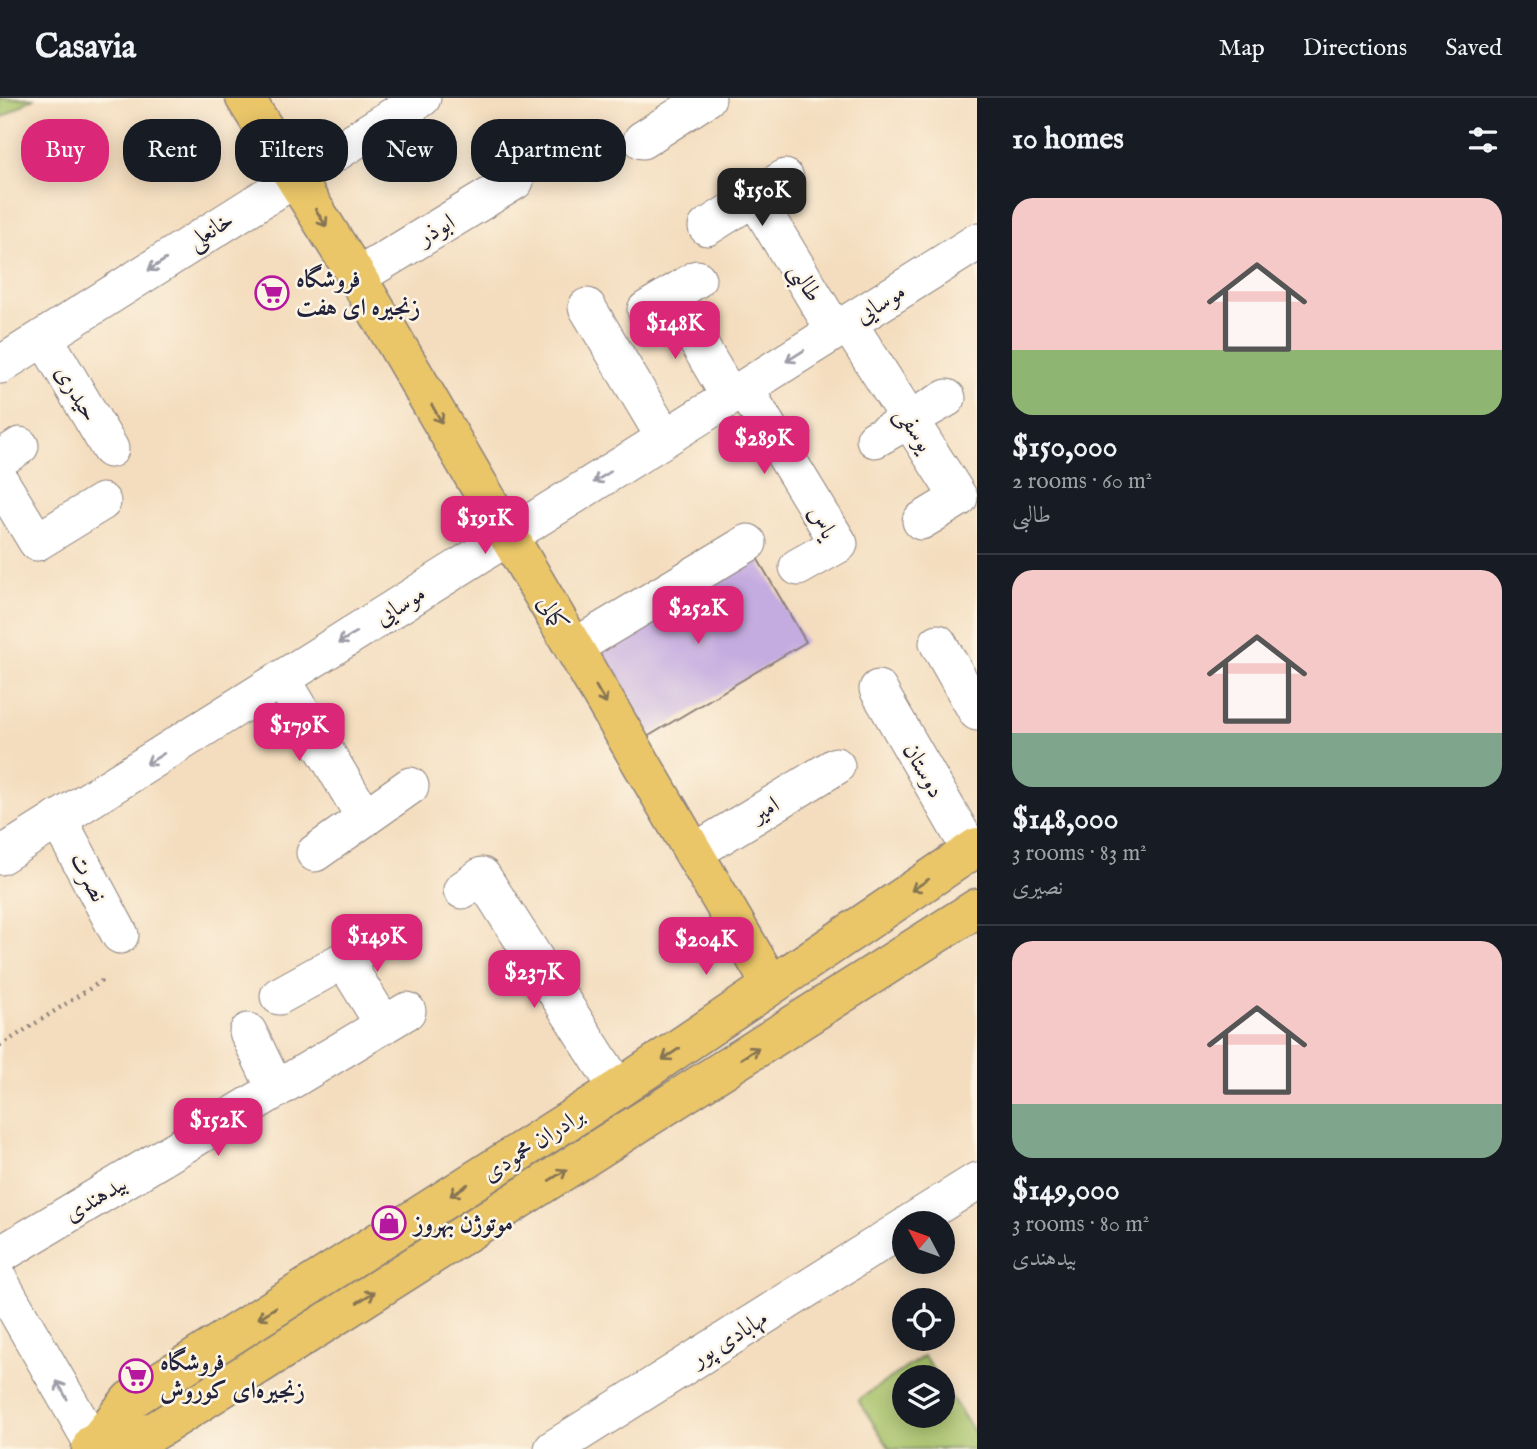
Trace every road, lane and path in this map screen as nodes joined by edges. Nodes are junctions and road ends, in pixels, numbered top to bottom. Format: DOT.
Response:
graph roads {
  1 [pos="245,98"];
  2 [pos="422,98"];
  3 [pos="694,102"];
  4 [pos="259,119"];
  5 [pos="642,140"];
  6 [pos="348,143"];
  7 [pos="785,178"];
  8 [pos="284,182"];
  9 [pos="299,182"];
  10 [pos="513,182"];
  11 [pos="755,198"];
  12 [pos="707,227"];
  13 [pos="977,242"];
  14 [pos="358,277"];
  15 [pos="671,295"];
  16 [pos="587,307"];
  17 [pos="841,327"];
  18 [pos="44,338"];
  19 [pos="0,365"];
  20 [pos="737,393"];
  21 [pos="947,398"];
  22 [pos="909,421"];
  23 [pos="665,438"];
  24 [pos="875,439"];
  25 [pos="110,449"];
  26 [pos="0,481"];
  27 [pos="967,492"];
  28 [pos="102,502"];
  29 [pos="921,521"];
  30 [pos="508,536"];
  31 [pos="748,543"];
  32 [pos="798,568"];
  33 [pos="938,643"];
  34 [pos="573,648"];
  35 [pos="282,679"];
  36 [pos="878,689"];
  37 [pos="977,712"];
  38 [pos="836,766"];
  39 [pos="411,786"];
  40 [pos="365,818"];
  41 [pos="58,819"];
  42 [pos="315,853"];
  43 [pos="694,853"];
  44 [pos="975,853"];
  45 [pos="0,856"];
  46 [pos="462,890"];
  47 [pos="977,908"];
  48 [pos="740,934"];
  49 [pos="120,935"];
  50 [pos="377,939"];
  51 [pos="344,960"];
  52 [pos="103,980"];
  53 [pos="771,985"];
  54 [pos="279,996"];
  55 [pos="248,1032"];
  56 [pos="702,1032"];
  57 [pos="0,1046"];
  58 [pos="618,1089"];
  59 [pos="276,1090"];
  60 [pos="977,1181"];
  61 [pos="929,1211"];
  62 [pos="892,1235"];
  63 [pos="0,1255"];
  64 [pos="0,1282"];
  65 [pos="93,1447"];
  66 [pos="553,1449"];
  1 -- 4 [label="main road, کمالی"];
  2 -- 6 [label="street, خانعلی"];
  3 -- 5 [label="street"];
  7 -- 11 [label="street"];
  8 -- 18 [label="street, خانعلی, one-way"];
  9 -- 14 [label="main road, کمالی, one-way"];
  10 -- 14 [label="street, ابوذر"];
  11 -- 12 [label="street"];
  11 -- 17 [label="street, طالبی"];
  13 -- 17 [label="street, موسایی"];
  14 -- 30 [label="main road, کمالی, one-way"];
  15 -- 20 [label="street"];
  16 -- 23 [label="street"];
  17 -- 20 [label="street, موسایی, one-way"];
  17 -- 22 [label="street, یوسفی"];
  18 -- 19 [label="street, خانعلی"];
  18 -- 25 [label="street, حیدری"];
  20 -- 23 [label="street, موسایی"];
  20 -- 32 [label="street, یاس"];
  21 -- 22 [label="street"];
  22 -- 24 [label="street"];
  22 -- 27 [label="street, یوسفی"];
  23 -- 30 [label="street, موسایی, one-way"];
  26 -- 28 [label="street"];
  27 -- 29 [label="street, یوسفی"];
  30 -- 34 [label="main road, کمالی"];
  30 -- 35 [label="street, موسایی, one-way"];
  31 -- 34 [label="street"];
  33 -- 37 [label="street"];
  34 -- 43 [label="main road, کمالی, one-way"];
  35 -- 40 [label="street"];
  35 -- 41 [label="street, موسایی, one-way"];
  36 -- 44 [label="street, دوستان"];
  38 -- 43 [label="street, امیر"];
  39 -- 40 [label="street"];
  40 -- 42 [label="street"];
  41 -- 45 [label="street, موسایی"];
  41 -- 49 [label="street, نصرت"];
  43 -- 48 [label="main road, کمالی"];
  44 -- 53 [label="main road, برادران محمودی, one-way"];
  46 -- 58 [label="street"];
  65 -- 47 [label="main road, برادران محمودی, one-way"];
  48 -- 53 [label="main road, کمالی"];
  48 -- 56 [label="main road"];
  50 -- 51 [label="street"];
  51 -- 54 [label="street"];
  51 -- 59 [label="street, بیدهندی"];
  52 -- 57 [label="path"];
  53 -- 56 [label="main road, برادران محمودی"];
  55 -- 59 [label="street"];
  56 -- 58 [label="main road, برادران محمودی, one-way"];
  58 -- 65 [label="main road, برادران محمودی, one-way"];
  59 -- 63 [label="street, بیدهندی"];
  60 -- 61 [label="street"];
  62 -- 66 [label="street, مهابادی پور"];
  65 -- 64 [label="street, one-way"];
}
